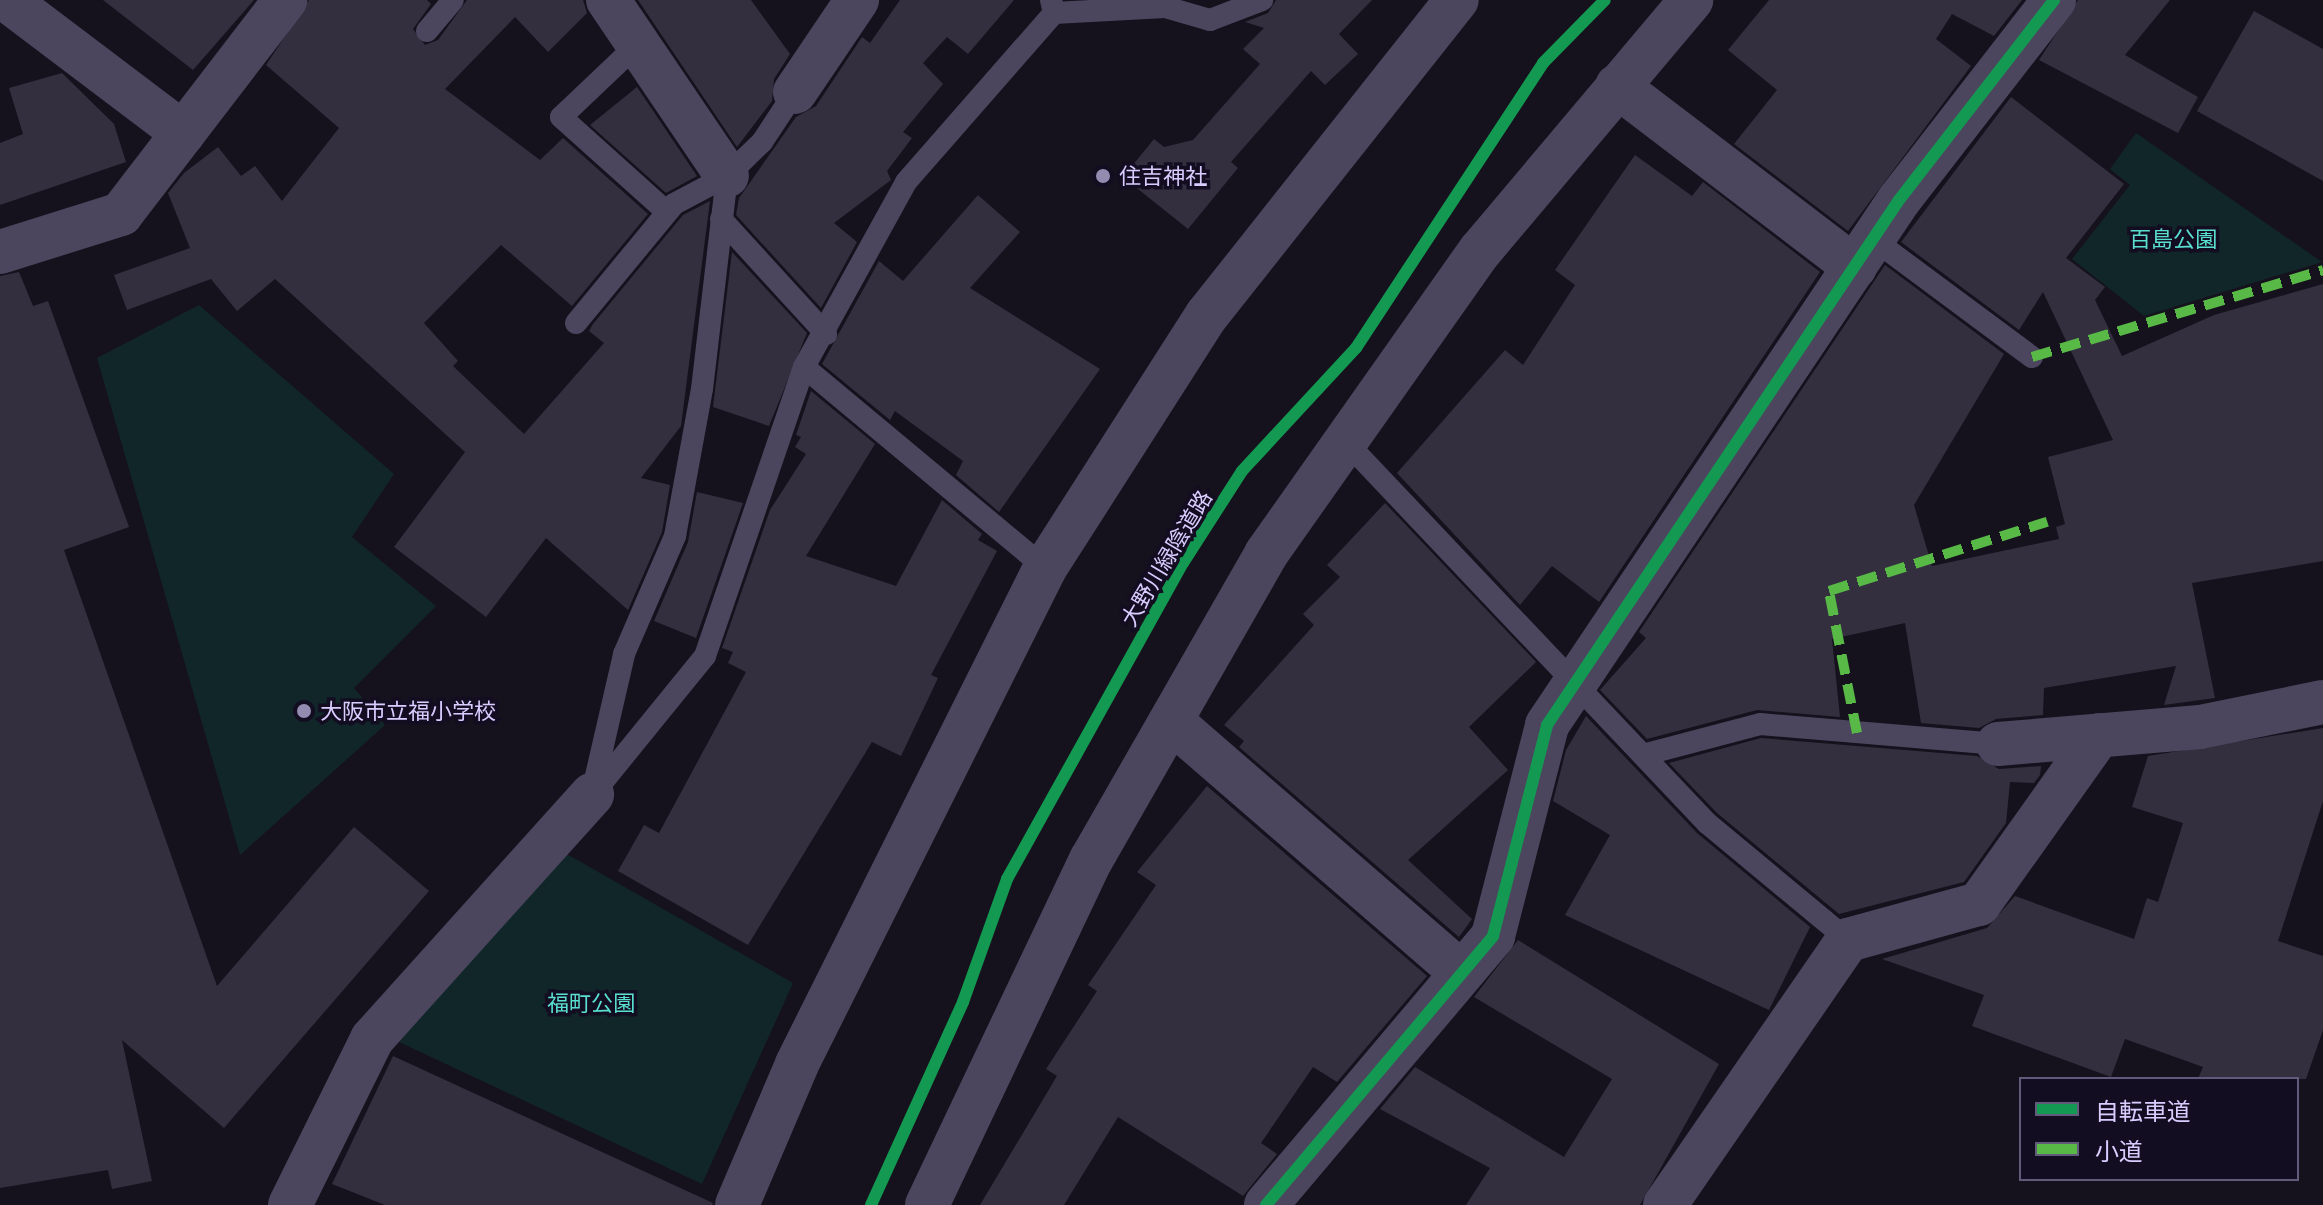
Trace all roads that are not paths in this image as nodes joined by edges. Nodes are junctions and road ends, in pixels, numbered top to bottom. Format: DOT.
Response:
graph roads {
  1 [pos="285,0"];
  2 [pos="453,0"];
  3 [pos="608,0"];
  4 [pos="857,0"];
  5 [pos="1262,0"];
  6 [pos="1457,0"];
  7 [pos="1691,0"];
  8 [pos="2054,0"];
  9 [pos="10,1"];
  10 [pos="1052,6"];
  11 [pos="427,31"];
  12 [pos="638,44"];
  13 [pos="1617,86"];
  14 [pos="795,92"];
  15 [pos="183,133"];
  16 [pos="727,176"];
  17 [pos="667,212"];
  18 [pos="721,219"];
  19 [pos="0,252"];
  20 [pos="1864,253"];
  21 [pos="576,323"];
  22 [pos="826,334"];
  23 [pos="2032,357"];
  24 [pos="804,367"];
  25 [pos="1346,442"];
  26 [pos="1045,568"];
  27 [pos="1574,684"];
  28 [pos="2323,702"];
  29 [pos="1172,722"];
  30 [pos="2099,735"];
  31 [pos="1998,744"];
  32 [pos="1643,755"];
  33 [pos="592,795"];
  34 [pos="1848,940"];
  35 [pos="1461,972"];
  36 [pos="290,1205"];
  37 [pos="737,1205"];
  38 [pos="927,1205"];
  39 [pos="1266,1205"];
  40 [pos="1665,1205"];
  1 -- 15 [label="street"];
  2 -- 11 [label="lane"];
  3 -- 12 [label="street"];
  4 -- 14 [label="street"];
  5 -- 10 [label="lane"];
  6 -- 26 [label="street"];
  7 -- 13 [label="street"];
  8 -- 20 [label="street"];
  9 -- 15 [label="street"];
  10 -- 22 [label="lane"];
  12 -- 16 [label="street"];
  12 -- 17 [label="lane"];
  13 -- 20 [label="street"];
  13 -- 25 [label="street"];
  14 -- 16 [label="lane"];
  15 -- 19 [label="street"];
  16 -- 17 [label="lane"];
  16 -- 18 [label="lane"];
  17 -- 21 [label="lane"];
  18 -- 22 [label="lane"];
  18 -- 33 [label="lane"];
  20 -- 23 [label="lane"];
  20 -- 27 [label="street"];
  22 -- 24 [label="lane"];
  24 -- 26 [label="lane"];
  24 -- 33 [label="lane"];
  25 -- 27 [label="lane"];
  25 -- 29 [label="street"];
  26 -- 37 [label="street"];
  27 -- 32 [label="lane"];
  27 -- 35 [label="street"];
  28 -- 30 [label="street"];
  29 -- 35 [label="street"];
  29 -- 38 [label="street"];
  30 -- 31 [label="street"];
  30 -- 34 [label="street"];
  31 -- 32 [label="lane"];
  32 -- 34 [label="lane"];
  33 -- 36 [label="street"];
  34 -- 40 [label="street"];
  35 -- 39 [label="street"];
}
